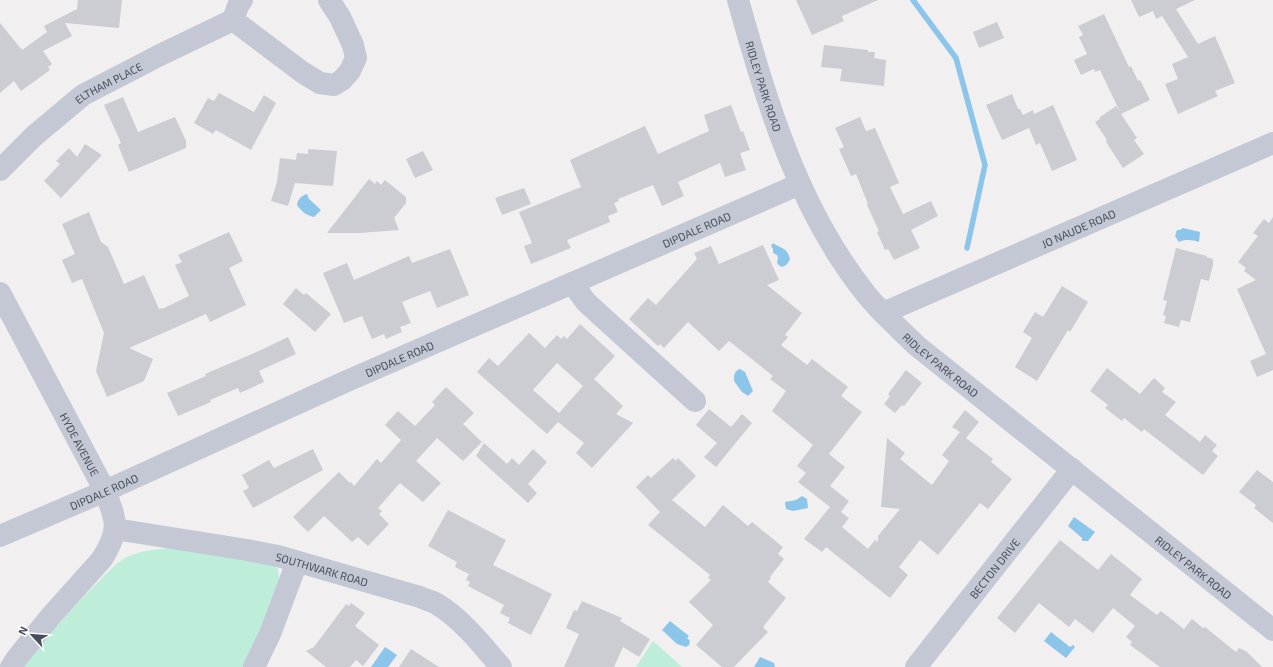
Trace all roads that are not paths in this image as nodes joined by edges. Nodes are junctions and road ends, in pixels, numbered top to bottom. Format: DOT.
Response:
graph roads {
  1 [pos="242,0"];
  2 [pos="329,0"];
  3 [pos="738,0"];
  4 [pos="233,20"];
  5 [pos="1273,143"];
  6 [pos="0,170"];
  7 [pos="800,184"];
  8 [pos="572,283"];
  9 [pos="0,292"];
  10 [pos="883,313"];
  11 [pos="695,401"];
  12 [pos="1072,469"];
  13 [pos="105,491"];
  14 [pos="115,530"];
  15 [pos="0,536"];
  16 [pos="297,562"];
  17 [pos="1273,630"];
  18 [pos="11,667"];
  19 [pos="254,667"];
  20 [pos="501,667"];
  21 [pos="916,667"];
  1 -- 4 [label="street"];
  2 -- 4 [label="street"];
  3 -- 7 [label="street, RIDLEY PARK ROAD"];
  4 -- 6 [label="street, ELTHAM PLACE"];
  5 -- 10 [label="street, JO NAUDE ROAD"];
  7 -- 8 [label="street, DIPDALE ROAD"];
  7 -- 10 [label="street, RIDLEY PARK ROAD"];
  8 -- 11 [label="street"];
  8 -- 13 [label="street, DIPDALE ROAD"];
  9 -- 13 [label="street, HYDE AVENUE"];
  10 -- 12 [label="street, RIDLEY PARK ROAD"];
  12 -- 17 [label="street, RIDLEY PARK ROAD"];
  12 -- 21 [label="street, BECTON DRIVE"];
  13 -- 14 [label="street, HYDE AVENUE"];
  13 -- 15 [label="street, DIPDALE ROAD"];
  14 -- 16 [label="street, SOUTHWARK ROAD"];
  14 -- 18 [label="street, HYDE AVENUE"];
  16 -- 19 [label="street"];
  16 -- 20 [label="street, SOUTHWARK ROAD"];
}
